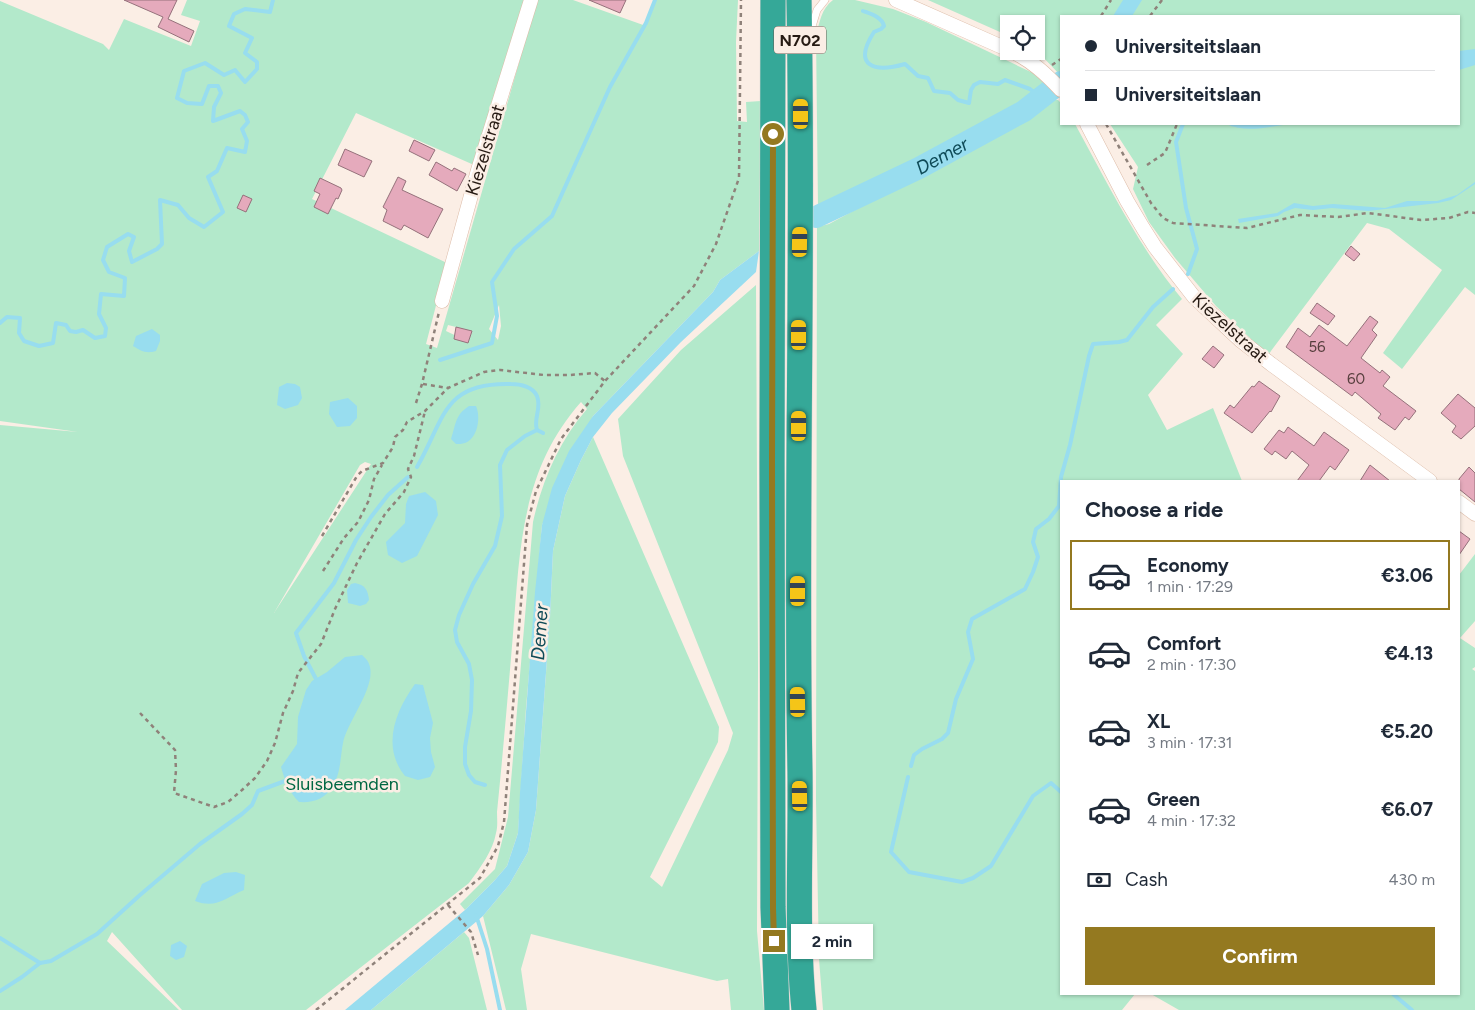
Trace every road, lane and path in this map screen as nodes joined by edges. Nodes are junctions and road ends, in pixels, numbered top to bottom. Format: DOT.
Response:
graph roads {
  1 [pos="532,0"];
  2 [pos="741,0"];
  3 [pos="773,0"];
  4 [pos="799,0"];
  5 [pos="825,0"];
  6 [pos="886,0"];
  7 [pos="1111,0"];
  8 [pos="1162,0"];
  9 [pos="902,3"];
  10 [pos="1102,15"];
  11 [pos="1151,15"];
  12 [pos="809,38"];
  13 [pos="808,46"];
  14 [pos="1000,47"];
  15 [pos="1027,60"];
  16 [pos="801,80"];
  17 [pos="1060,89"];
  18 [pos="1088,125"];
  19 [pos="1107,125"];
  20 [pos="1177,125"];
  21 [pos="1147,165"];
  22 [pos="1475,213"];
  23 [pos="442,301"];
  24 [pos="605,381"];
  25 [pos="422,384"];
  26 [pos="448,388"];
  27 [pos="416,402"];
  28 [pos="425,411"];
  29 [pos="772,462"];
  30 [pos="799,462"];
  31 [pos="382,463"];
  32 [pos="1429,480"];
  33 [pos="1460,503"];
  34 [pos="1475,514"];
  35 [pos="322,536"];
  36 [pos="323,571"];
  37 [pos="140,713"];
  38 [pos="448,905"];
  39 [pos="478,955"];
  40 [pos="316,1010"];
  41 [pos="777,1010"];
  42 [pos="804,1010"];
  1 -- 23 [label="street, Kiezelstraat"];
  2 -- 24 [label="path"];
  3 -- 29 [label="highway, N702"];
  4 -- 16 [label="highway, N702"];
  5 -- 12 [label="lane"];
  6 -- 9 [label="street"];
  7 -- 10 [label="path"];
  8 -- 11 [label="path"];
  9 -- 14 [label="street"];
  13 -- 16 [label="lane"];
  15 -- 17 [label="street"];
  16 -- 30 [label="highway, N702"];
  18 -- 32 [label="street, Kiezelstraat"];
  19 -- 22 [label="path"];
  20 -- 21 [label="path"];
  23 -- 25 [label="path"];
  24 -- 26 [label="path"];
  24 -- 38 [label="path"];
  25 -- 26 [label="path"];
  25 -- 27 [label="path"];
  26 -- 28 [label="path"];
  28 -- 31 [label="path"];
  28 -- 37 [label="path"];
  29 -- 30 [label="street"];
  29 -- 41 [label="highway, N702"];
  30 -- 42 [label="highway, N702"];
  31 -- 35 [label="path"];
  31 -- 36 [label="path"];
  33 -- 34 [label="street"];
  38 -- 39 [label="path"];
  38 -- 40 [label="path"];
}
